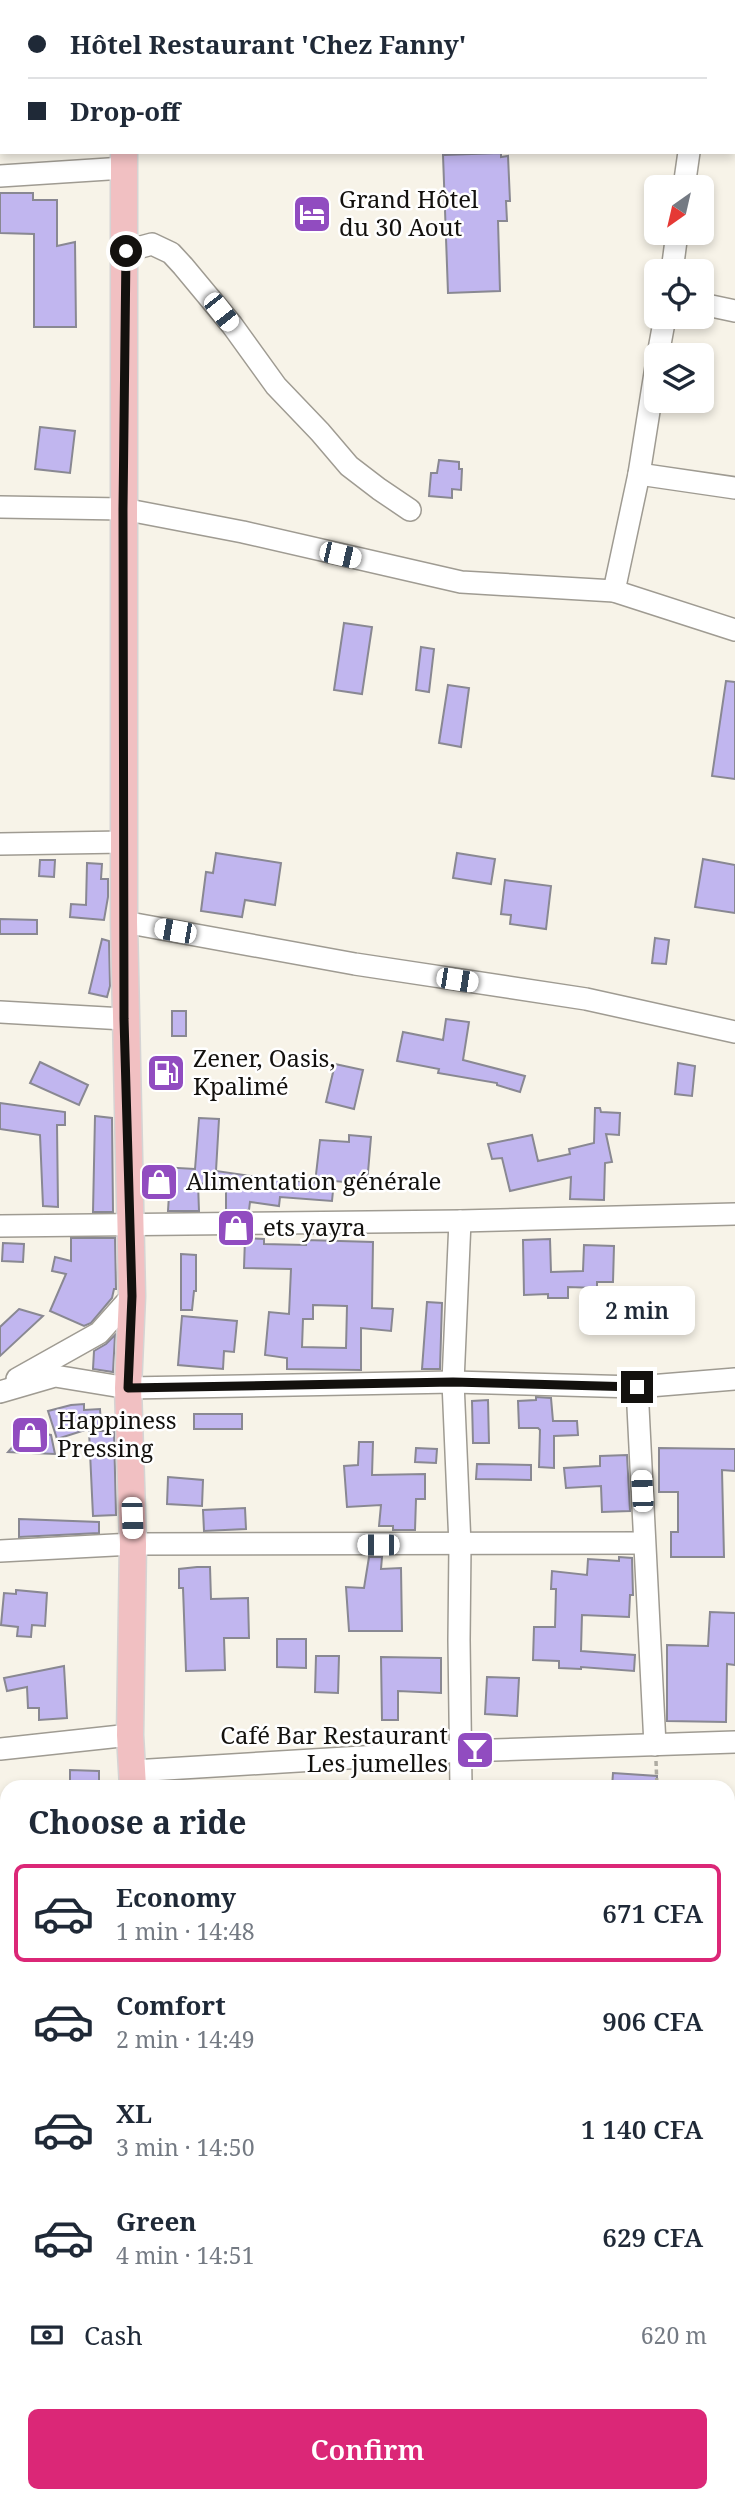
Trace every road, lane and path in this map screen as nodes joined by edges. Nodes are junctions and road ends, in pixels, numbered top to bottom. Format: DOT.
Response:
graph roads {
  1 [pos="689,154"];
  2 [pos="124,160"];
  3 [pos="686,175"];
  4 [pos="0,176"];
  5 [pos="126,251"];
  6 [pos="714,307"];
  7 [pos="735,311"];
  8 [pos="649,413"];
  9 [pos="639,474"];
  10 [pos="735,488"];
  11 [pos="0,507"];
  12 [pos="123,509"];
  13 [pos="410,510"];
  14 [pos="614,591"];
  15 [pos="735,629"];
  16 [pos="124,842"];
  17 [pos="0,844"];
  18 [pos="124,922"];
  19 [pos="0,1012"];
  20 [pos="124,1019"];
  21 [pos="735,1032"];
  22 [pos="735,1214"];
  23 [pos="460,1221"];
  24 [pos="130,1224"];
  25 [pos="0,1226"];
  26 [pos="132,1296"];
  27 [pos="735,1379"];
  28 [pos="453,1382"];
  29 [pos="637,1387"];
  30 [pos="128,1388"];
  31 [pos="0,1390"];
  32 [pos="645,1543"];
  33 [pos="133,1544"];
  34 [pos="460,1545"];
  35 [pos="0,1551"];
  36 [pos="130,1735"];
  37 [pos="735,1742"];
  38 [pos="655,1745"];
  39 [pos="0,1749"];
  40 [pos="461,1751"];
  41 [pos="133,1779"];
  42 [pos="461,1780"];
  43 [pos="657,1780"];
  1 -- 3 [label="street"];
  2 -- 4 [label="street"];
  2 -- 5 [label="main road"];
  5 -- 12 [label="main road"];
  5 -- 13 [label="street"];
  6 -- 7 [label="street"];
  8 -- 9 [label="street"];
  9 -- 10 [label="street"];
  9 -- 14 [label="street"];
  11 -- 12 [label="street"];
  12 -- 14 [label="street"];
  12 -- 16 [label="main road"];
  14 -- 15 [label="street"];
  16 -- 17 [label="street"];
  16 -- 18 [label="main road"];
  18 -- 20 [label="main road"];
  18 -- 21 [label="street"];
  19 -- 20 [label="street"];
  20 -- 24 [label="main road"];
  22 -- 23 [label="street"];
  23 -- 24 [label="street"];
  23 -- 28 [label="street"];
  24 -- 25 [label="street"];
  24 -- 26 [label="main road"];
  26 -- 30 [label="main road"];
  26 -- 31 [label="street"];
  27 -- 29 [label="street"];
  28 -- 29 [label="street"];
  28 -- 30 [label="street"];
  28 -- 34 [label="street"];
  29 -- 32 [label="street"];
  30 -- 31 [label="street"];
  30 -- 33 [label="main road"];
  32 -- 34 [label="street"];
  32 -- 38 [label="street"];
  33 -- 34 [label="street"];
  33 -- 35 [label="street"];
  33 -- 36 [label="main road"];
  34 -- 40 [label="street"];
  36 -- 39 [label="street"];
  36 -- 41 [label="main road"];
  37 -- 38 [label="street"];
  38 -- 40 [label="street"];
  38 -- 43 [label="path"];
  40 -- 41 [label="street"];
  40 -- 42 [label="street"];
}
